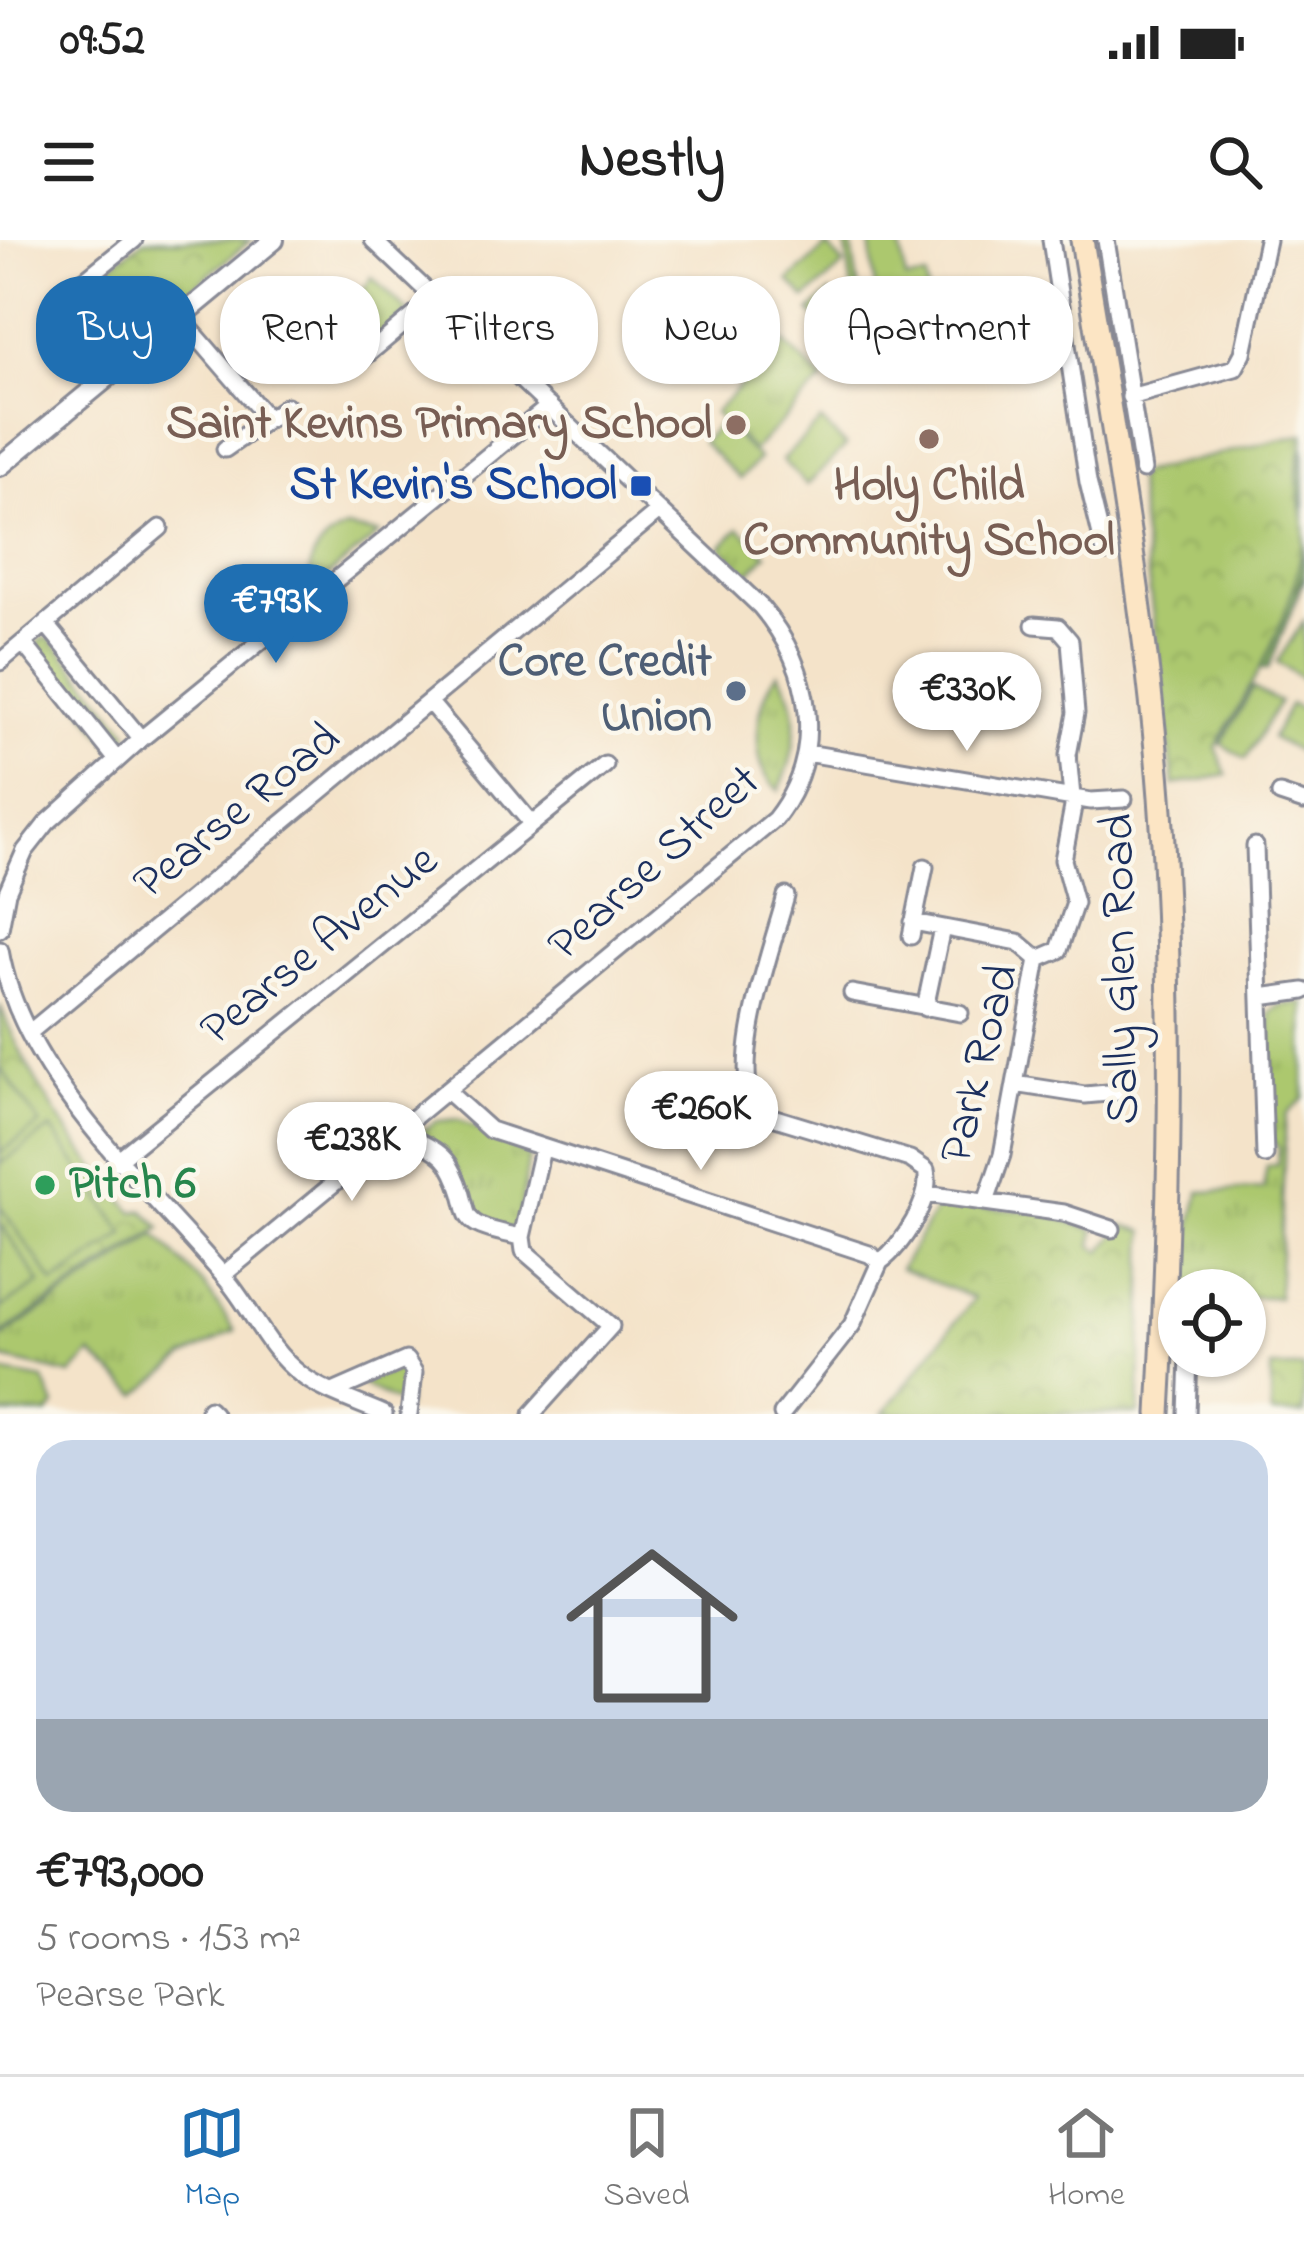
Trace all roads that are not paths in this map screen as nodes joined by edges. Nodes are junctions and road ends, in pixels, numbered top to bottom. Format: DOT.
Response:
graph roads {
  1 [pos="134,240"];
  2 [pos="274,240"];
  3 [pos="373,240"];
  4 [pos="1051,240"];
  5 [pos="1082,240"];
  6 [pos="1106,240"];
  7 [pos="1268,240"];
  8 [pos="89,276"];
  9 [pos="411,276"];
  10 [pos="196,306"];
  11 [pos="404,324"];
  12 [pos="196,334"];
  13 [pos="380,344"];
  14 [pos="101,384"];
  15 [pos="526,384"];
  16 [pos="1130,397"];
  17 [pos="287,406"];
  18 [pos="549,406"];
  19 [pos="268,419"];
  20 [pos="225,449"];
  21 [pos="0,466"];
  22 [pos="1143,470"];
  23 [pos="659,511"];
  24 [pos="160,528"];
  25 [pos="1105,552"];
  26 [pos="46,623"];
  27 [pos="1034,625"];
  28 [pos="23,643"];
  29 [pos="0,662"];
  30 [pos="431,704"];
  31 [pos="141,739"];
  32 [pos="808,753"];
  33 [pos="117,760"];
  34 [pos="605,765"];
  35 [pos="1280,794"];
  36 [pos="1072,796"];
  37 [pos="1124,799"];
  38 [pos="1304,802"];
  39 [pos="531,823"];
  40 [pos="1256,846"];
  41 [pos="925,867"];
  42 [pos="786,896"];
  43 [pos="942,928"];
  44 [pos="0,929"];
  45 [pos="0,950"];
  46 [pos="1038,959"];
  47 [pos="1304,991"];
  48 [pos="852,993"];
  49 [pos="1261,997"];
  50 [pos="925,1008"];
  51 [pos="960,1013"];
  52 [pos="30,1032"];
  53 [pos="1015,1084"];
  54 [pos="1119,1091"];
  55 [pos="449,1093"];
  56 [pos="402,1130"];
  57 [pos="542,1149"];
  58 [pos="1265,1155"];
  59 [pos="116,1162"];
  60 [pos="926,1194"];
  61 [pos="986,1202"];
  62 [pos="1112,1229"];
  63 [pos="522,1237"];
  64 [pos="880,1262"];
  65 [pos="223,1275"];
  66 [pos="1189,1377"];
  67 [pos="335,1391"];
  68 [pos="384,1414"];
  69 [pos="409,1414"];
  70 [pos="532,1414"];
  71 [pos="782,1414"];
  72 [pos="1159,1414"];
  73 [pos="1187,1414"];
  1 -- 8 [label="street"];
  2 -- 10 [label="street"];
  3 -- 9 [label="street, Pearse Street"];
  4 -- 25 [label="street"];
  5 -- 72 [label="main road, Sally Glen Road"];
  6 -- 16 [label="street"];
  7 -- 16 [label="street"];
  11 -- 13 [label="street"];
  12 -- 19 [label="street"];
  14 -- 21 [label="street"];
  15 -- 18 [label="street, Pearse Street"];
  16 -- 22 [label="street"];
  17 -- 19 [label="street"];
  18 -- 23 [label="street, Pearse Street"];
  18 -- 31 [label="street"];
  19 -- 20 [label="street"];
  23 -- 30 [label="street, Pearse Road"];
  23 -- 32 [label="street, Pearse Street"];
  24 -- 26 [label="street"];
  26 -- 28 [label="street"];
  26 -- 31 [label="street"];
  27 -- 36 [label="street, Park Road"];
  28 -- 29 [label="street"];
  28 -- 33 [label="street"];
  30 -- 39 [label="street"];
  30 -- 52 [label="street, Pearse Road"];
  31 -- 33 [label="street"];
  32 -- 36 [label="street"];
  32 -- 55 [label="street, Pearse Street"];
  33 -- 44 [label="street"];
  34 -- 39 [label="street, Pearse Avenue"];
  35 -- 38 [label="street"];
  36 -- 37 [label="street"];
  36 -- 46 [label="street, Park Road"];
  39 -- 59 [label="street, Pearse Avenue"];
  40 -- 49 [label="street"];
  41 -- 43 [label="street"];
  42 -- 60 [label="street"];
  43 -- 46 [label="street"];
  43 -- 50 [label="street"];
  45 -- 52 [label="street"];
  46 -- 53 [label="street, Park Road"];
  47 -- 49 [label="street"];
  48 -- 50 [label="street"];
  49 -- 58 [label="street"];
  50 -- 51 [label="street"];
  52 -- 59 [label="street"];
  53 -- 54 [label="street"];
  53 -- 61 [label="street, Park Road"];
  55 -- 56 [label="street, Pearse Street"];
  55 -- 57 [label="street"];
  56 -- 63 [label="street"];
  56 -- 65 [label="street, Pearse Street"];
  57 -- 63 [label="street"];
  57 -- 64 [label="street"];
  59 -- 65 [label="street"];
  60 -- 61 [label="street"];
  60 -- 64 [label="street"];
  61 -- 62 [label="street"];
  63 -- 70 [label="street"];
  64 -- 71 [label="street"];
  65 -- 67 [label="street"];
  66 -- 73 [label="street"];
  67 -- 68 [label="street"];
  67 -- 69 [label="street"];
}
